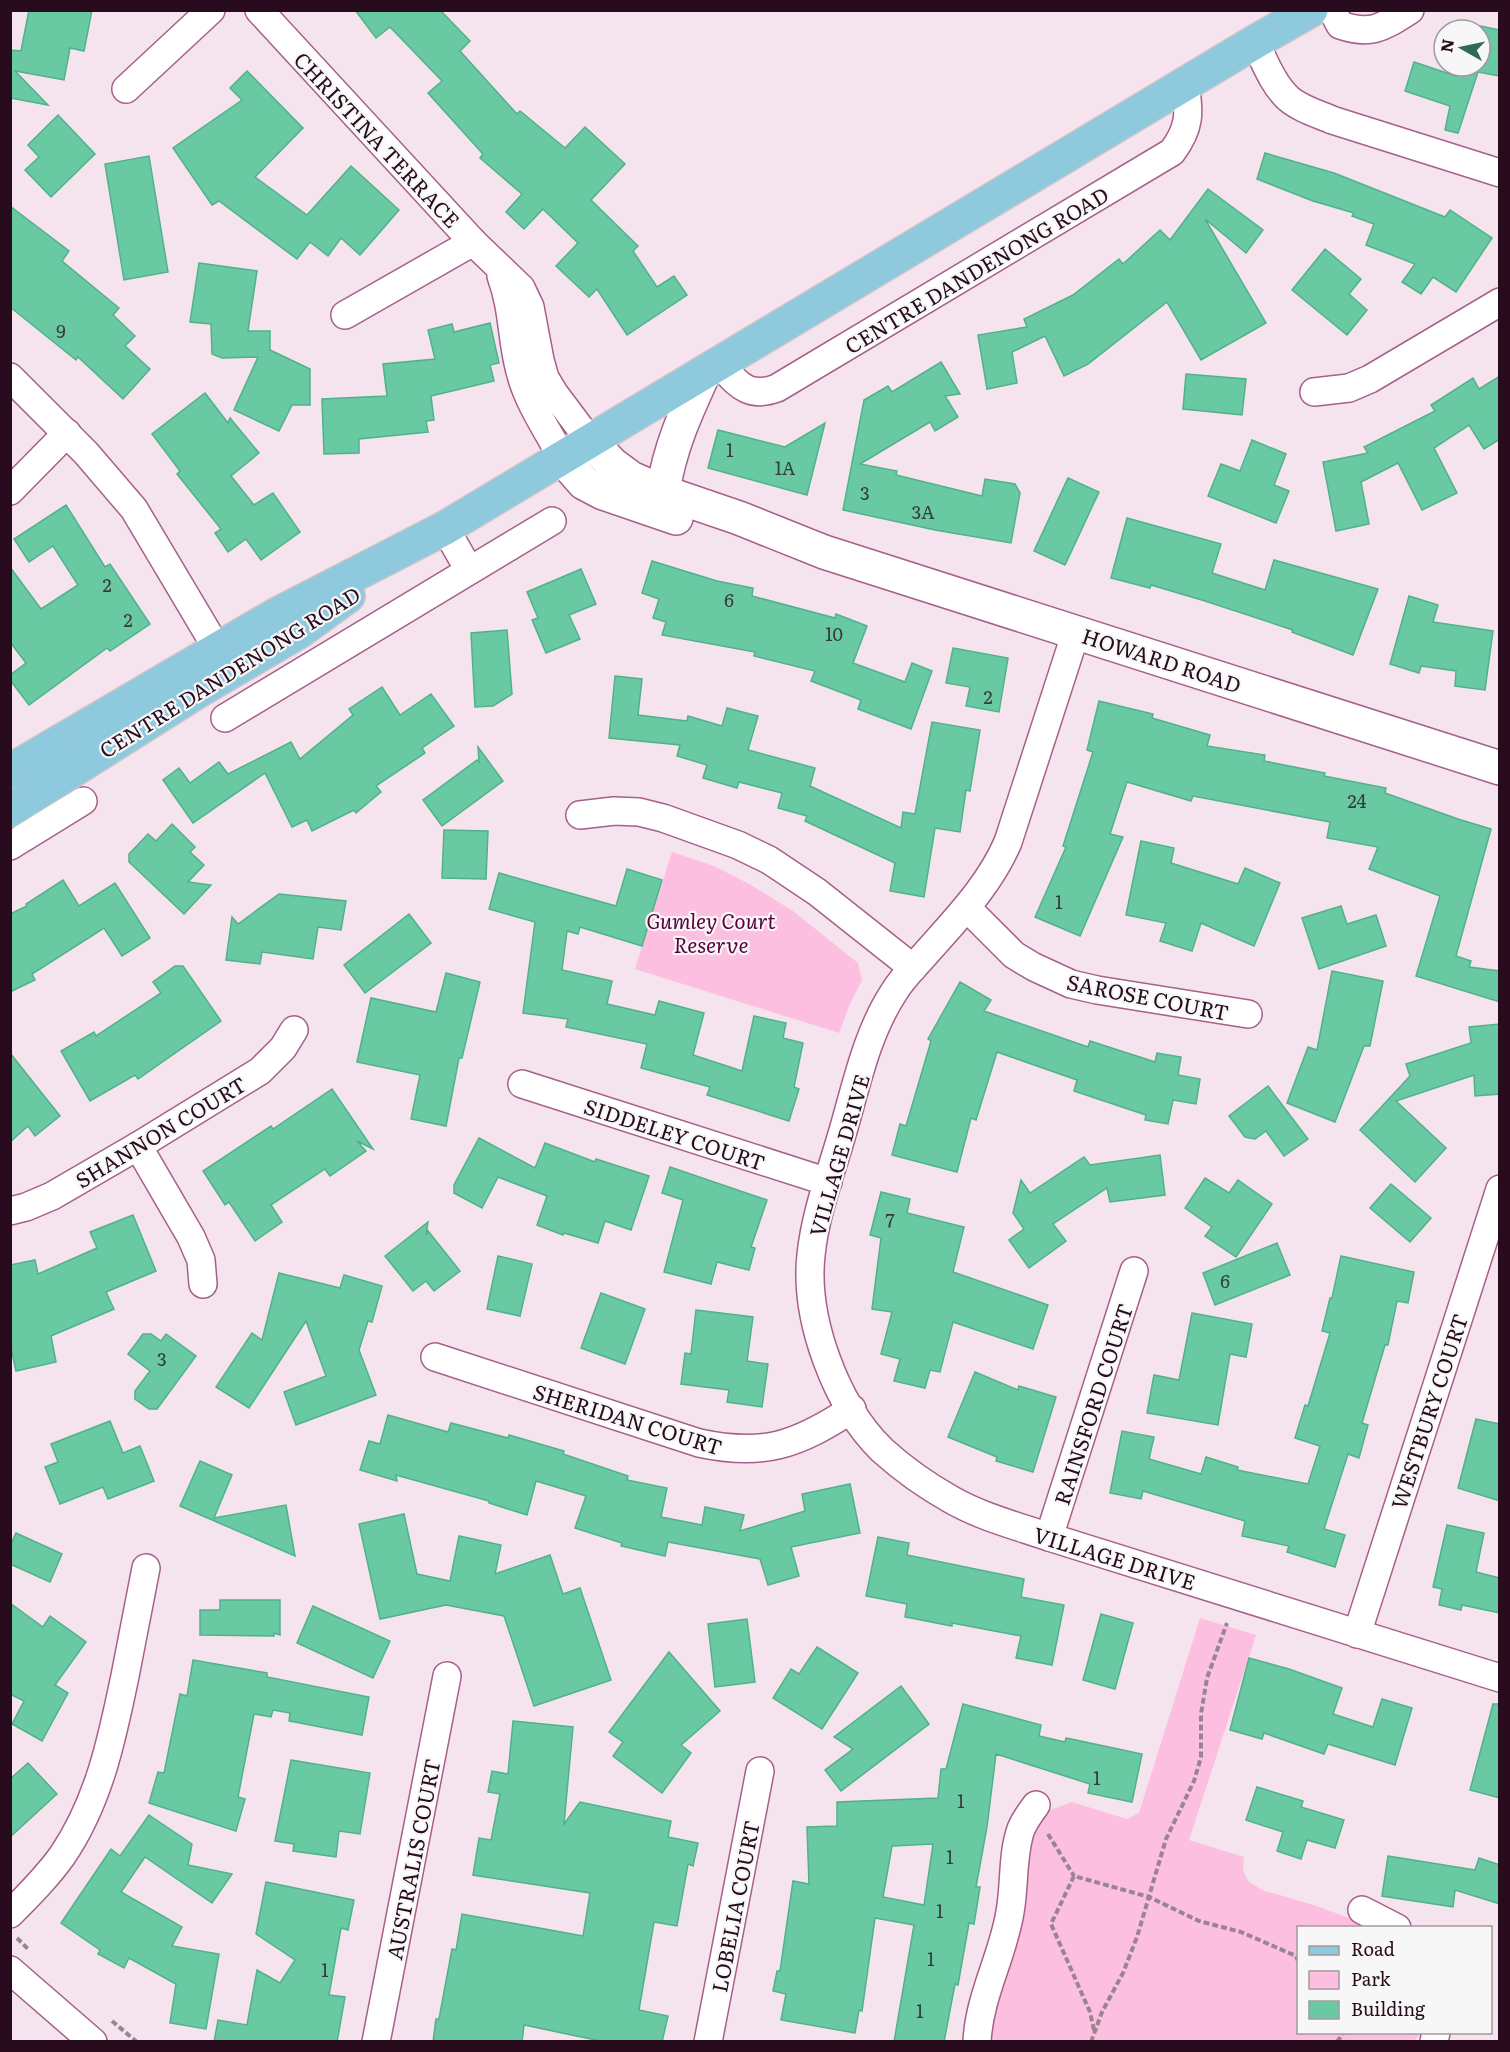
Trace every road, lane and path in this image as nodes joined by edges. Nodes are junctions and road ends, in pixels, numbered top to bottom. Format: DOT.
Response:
graph roads {
  1 [pos="211,10"];
  2 [pos="259,10"];
  3 [pos="1311,10"];
  4 [pos="1332,10"];
  5 [pos="1410,10"];
  6 [pos="1255,42"];
  7 [pos="1185,85"];
  8 [pos="126,89"];
  9 [pos="1500,173"];
  10 [pos="473,242"];
  11 [pos="497,267"];
  12 [pos="1500,302"];
  13 [pos="345,315"];
  14 [pos="712,368"];
  15 [pos="10,377"];
  16 [pos="1314,392"];
  17 [pos="68,433"];
  18 [pos="590,441"];
  19 [pos="562,458"];
  20 [pos="10,491"];
  21 [pos="663,492"];
  22 [pos="552,521"];
  23 [pos="445,528"];
  24 [pos="824,552"];
  25 [pos="469,570"];
  26 [pos="1076,632"];
  27 [pos="225,660"];
  28 [pos="225,718"];
  29 [pos="1500,768"];
  30 [pos="10,771"];
  31 [pos="84,801"];
  32 [pos="10,810"];
  33 [pos="580,815"];
  34 [pos="10,846"];
  35 [pos="967,908"];
  36 [pos="913,968"];
  37 [pos="1248,1014"];
  38 [pos="294,1030"];
  39 [pos="522,1084"];
  40 [pos="138,1146"];
  41 [pos="828,1182"];
  42 [pos="1500,1189"];
  43 [pos="10,1211"];
  44 [pos="1134,1271"];
  45 [pos="203,1284"];
  46 [pos="435,1357"];
  47 [pos="852,1409"];
  48 [pos="1049,1537"];
  49 [pos="146,1568"];
  50 [pos="1227,1623"];
  51 [pos="1357,1634"];
  52 [pos="447,1676"];
  53 [pos="1500,1678"];
  54 [pos="760,1771"];
  55 [pos="1036,1805"];
  56 [pos="1074,1876"];
  57 [pos="1149,1897"];
  58 [pos="1362,1910"];
  59 [pos="10,1914"];
  60 [pos="1393,1926"];
  61 [pos="1297,1958"];
  62 [pos="10,1970"];
  63 [pos="1095,2030"];
  64 [pos="93,2042"];
  65 [pos="376,2042"];
  66 [pos="708,2042"];
  67 [pos="976,2042"];
  68 [pos="1091,2042"];
  1 -- 8 [label="street"];
  2 -- 10 [label="street, CHRISTINA TERRACE"];
  3 -- 6 [label="main road, CENTRE DANDENONG ROAD"];
  4 -- 5 [label="street"];
  6 -- 7 [label="main road, CENTRE DANDENONG ROAD"];
  6 -- 9 [label="street"];
  7 -- 14 [label="main road, CENTRE DANDENONG ROAD"];
  7 -- 14 [label="street, CENTRE DANDENONG ROAD"];
  10 -- 11 [label="street, CHRISTINA TERRACE"];
  10 -- 13 [label="street"];
  11 -- 18 [label="street, CHRISTINA TERRACE"];
  11 -- 19 [label="street, CHRISTINA TERRACE"];
  12 -- 16 [label="street"];
  14 -- 18 [label="main road, CENTRE DANDENONG ROAD"];
  14 -- 21 [label="main road"];
  15 -- 17 [label="street"];
  17 -- 20 [label="street"];
  17 -- 27 [label="street"];
  18 -- 19 [label="main road, CENTRE DANDENONG ROAD"];
  18 -- 21 [label="main road, HOWARD ROAD"];
  19 -- 23 [label="main road, CENTRE DANDENONG ROAD"];
  19 -- 24 [label="main road, HOWARD ROAD"];
  21 -- 24 [label="main road, HOWARD ROAD"];
  22 -- 25 [label="street, CENTRE DANDENONG ROAD"];
  23 -- 25 [label="street"];
  23 -- 27 [label="main road, CENTRE DANDENONG ROAD"];
  24 -- 26 [label="main road, HOWARD ROAD"];
  25 -- 28 [label="street, CENTRE DANDENONG ROAD"];
  26 -- 29 [label="main road, HOWARD ROAD"];
  26 -- 35 [label="street, VILLAGE DRIVE"];
  27 -- 30 [label="main road, CENTRE DANDENONG ROAD"];
  27 -- 32 [label="main road, CENTRE DANDENONG ROAD"];
  31 -- 34 [label="street"];
  33 -- 36 [label="street"];
  35 -- 36 [label="street, VILLAGE DRIVE"];
  35 -- 37 [label="street, SAROSE COURT"];
  36 -- 41 [label="street, VILLAGE DRIVE"];
  38 -- 40 [label="street, SHANNON COURT"];
  39 -- 41 [label="street, SIDDELEY COURT"];
  40 -- 43 [label="street, SHANNON COURT"];
  40 -- 45 [label="street"];
  41 -- 47 [label="street, VILLAGE DRIVE"];
  42 -- 51 [label="street, WESTBURY COURT"];
  44 -- 48 [label="street, RAINSFORD COURT"];
  46 -- 47 [label="street, SHERIDAN COURT"];
  47 -- 48 [label="street, VILLAGE DRIVE"];
  48 -- 51 [label="street, VILLAGE DRIVE"];
  49 -- 59 [label="street"];
  50 -- 57 [label="path"];
  51 -- 53 [label="street, VILLAGE DRIVE"];
  52 -- 65 [label="street, AUSTRALIS COURT"];
  54 -- 66 [label="street, LOBELIA COURT"];
  55 -- 56 [label="path"];
  55 -- 67 [label="street"];
  56 -- 57 [label="path"];
  56 -- 63 [label="path"];
  57 -- 61 [label="path"];
  57 -- 63 [label="path"];
  58 -- 60 [label="street"];
  62 -- 64 [label="street"];
  63 -- 68 [label="path"];
}
